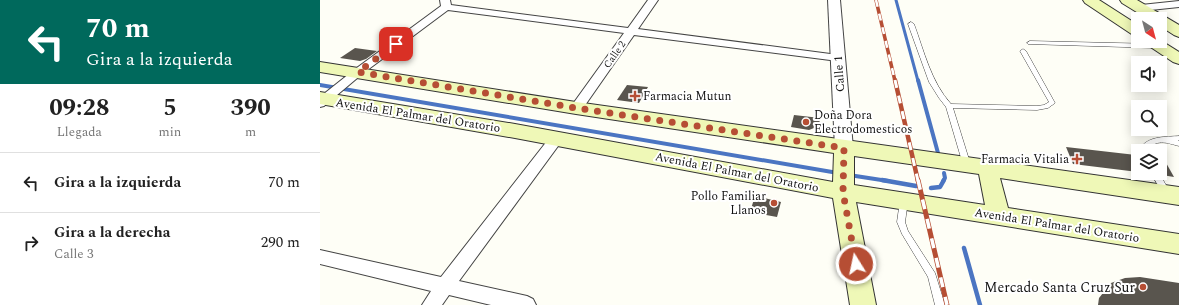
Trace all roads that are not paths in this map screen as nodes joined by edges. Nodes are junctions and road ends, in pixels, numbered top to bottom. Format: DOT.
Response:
graph roads {
  1 [pos="653,0"];
  2 [pos="834,0"];
  3 [pos="1090,0"];
  4 [pos="1127,0"];
  5 [pos="445,4"];
  6 [pos="1179,4"];
  7 [pos="1141,8"];
  8 [pos="1147,12"];
  9 [pos="911,24"];
  10 [pos="1167,25"];
  11 [pos="1131,27"];
  12 [pos="629,31"];
  13 [pos="1179,32"];
  14 [pos="1030,43"];
  15 [pos="1131,44"];
  16 [pos="1161,48"];
  17 [pos="1023,51"];
  18 [pos="838,58"];
  19 [pos="1179,59"];
  20 [pos="320,66"];
  21 [pos="353,76"];
  22 [pos="324,98"];
  23 [pos="949,106"];
  24 [pos="576,108"];
  25 [pos="1179,138"];
  26 [pos="556,139"];
  27 [pos="1168,139"];
  28 [pos="1147,144"];
  29 [pos="1179,144"];
  30 [pos="967,166"];
  31 [pos="843,172"];
  32 [pos="989,175"];
  33 [pos="1161,180"];
  34 [pos="1173,195"];
  35 [pos="904,201"];
  36 [pos="997,210"];
  37 [pos="1179,244"];
  38 [pos="320,257"];
  39 [pos="445,286"];
  40 [pos="431,305"];
  41 [pos="527,305"];
  42 [pos="863,305"];
  43 [pos="940,305"];
  1 -- 12 [label="street, Calle 2"];
  2 -- 18 [label="street, Calle 1"];
  3 -- 11 [label="main road"];
  4 -- 7 [label="main road"];
  5 -- 12 [label="street"];
  5 -- 21 [label="street"];
  6 -- 7 [label="street"];
  7 -- 8 [label="main road"];
  9 -- 23 [label="lane"];
  10 -- 13 [label="main road"];
  12 -- 18 [label="street"];
  12 -- 24 [label="street, Calle 2"];
  14 -- 15 [label="lane"];
  16 -- 19 [label="main road"];
  17 -- 23 [label="lane"];
  18 -- 31 [label="street, Calle 1"];
  20 -- 21 [label="main road, Avenida El Palmar del Oratorio"];
  21 -- 22 [label="street"];
  21 -- 24 [label="main road, Avenida El Palmar del Oratorio"];
  22 -- 26 [label="main road, Avenida El Palmar del Oratorio"];
  23 -- 30 [label="lane"];
  24 -- 31 [label="main road, Avenida El Palmar del Oratorio"];
  25 -- 27 [label="lane"];
  26 -- 31 [label="main road, Avenida El Palmar del Oratorio"];
  26 -- 39 [label="street"];
  27 -- 28 [label="lane"];
  27 -- 29 [label="lane"];
  30 -- 31 [label="main road, Avenida El Palmar del Oratorio"];
  30 -- 32 [label="main road, Avenida El Palmar del Oratorio"];
  31 -- 35 [label="main road, Avenida El Palmar del Oratorio"];
  31 -- 42 [label="main road"];
  32 -- 34 [label="main road, Avenida El Palmar del Oratorio"];
  32 -- 36 [label="main road"];
  33 -- 34 [label="lane"];
  35 -- 36 [label="main road, Avenida El Palmar del Oratorio"];
  35 -- 43 [label="lane"];
  36 -- 37 [label="main road, Avenida El Palmar del Oratorio"];
  38 -- 39 [label="street"];
  39 -- 40 [label="street"];
  39 -- 41 [label="street"];
}
